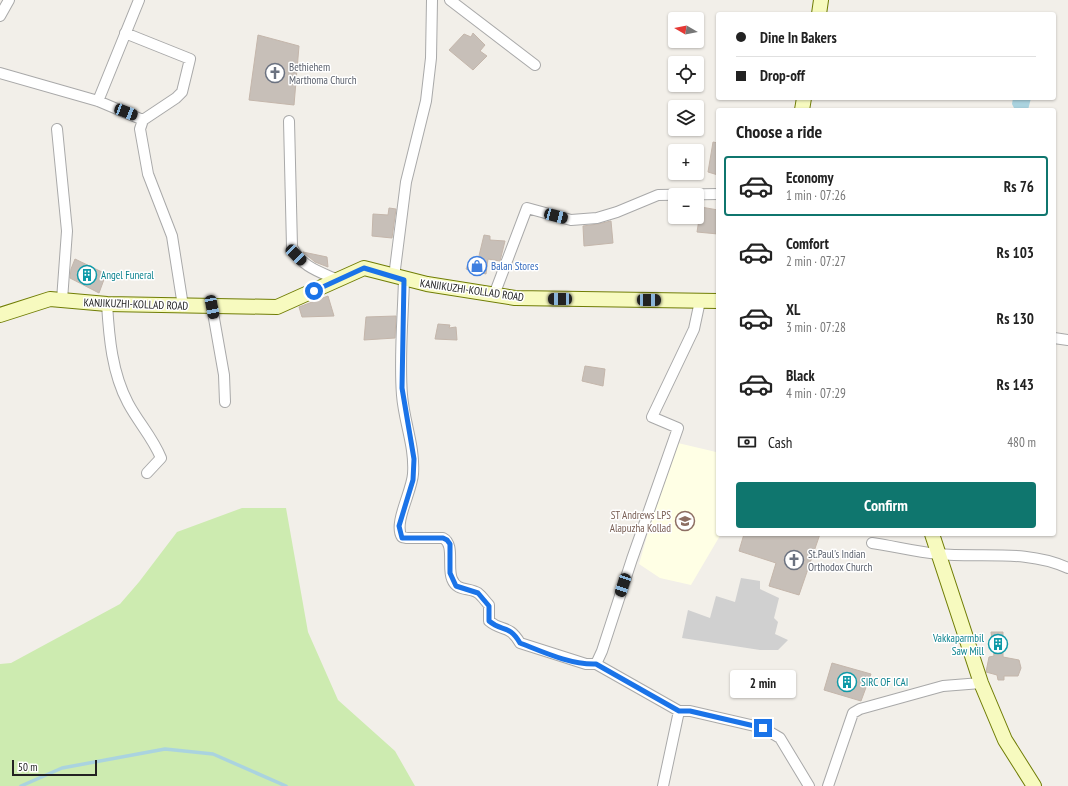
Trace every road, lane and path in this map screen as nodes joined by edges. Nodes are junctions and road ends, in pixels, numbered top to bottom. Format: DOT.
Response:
graph roads {
  1 [pos="9,0"];
  2 [pos="139,0"];
  3 [pos="432,0"];
  4 [pos="450,0"];
  5 [pos="821,0"];
  6 [pos="819,12"];
  7 [pos="0,16"];
  8 [pos="125,33"];
  9 [pos="534,65"];
  10 [pos="0,73"];
  11 [pos="98,101"];
  12 [pos="143,120"];
  13 [pos="289,121"];
  14 [pos="57,129"];
  15 [pos="716,194"];
  16 [pos="399,278"];
  17 [pos="338,280"];
  18 [pos="494,295"];
  19 [pos="62,300"];
  20 [pos="700,301"];
  21 [pos="716,301"];
  22 [pos="106,304"];
  23 [pos="183,306"];
  24 [pos="212,307"];
  25 [pos="0,315"];
  26 [pos="1056,338"];
  27 [pos="1068,340"];
  28 [pos="225,402"];
  29 [pos="147,473"];
  30 [pos="933,536"];
  31 [pos="872,543"];
  32 [pos="938,554"];
  33 [pos="1068,568"];
  34 [pos="596,664"];
  35 [pos="981,683"];
  36 [pos="679,711"];
  37 [pos="663,786"];
  38 [pos="809,786"];
  39 [pos="828,786"];
  40 [pos="1034,786"];
  1 -- 7 [label="street"];
  2 -- 8 [label="street"];
  3 -- 16 [label="street"];
  4 -- 9 [label="street"];
  5 -- 6 [label="main road"];
  8 -- 11 [label="street"];
  8 -- 12 [label="street"];
  10 -- 11 [label="street"];
  11 -- 12 [label="street"];
  12 -- 23 [label="street"];
  13 -- 17 [label="street"];
  14 -- 19 [label="street"];
  15 -- 18 [label="street"];
  16 -- 17 [label="main road, KANJIKUZHI-KOLLAD ROAD"];
  16 -- 18 [label="main road, KANJIKUZHI-KOLLAD ROAD"];
  16 -- 34 [label="street"];
  17 -- 24 [label="main road, KANJIKUZHI-KOLLAD ROAD"];
  18 -- 20 [label="main road, KANJIKUZHI-KOLLAD ROAD"];
  19 -- 22 [label="main road, KANJIKUZHI-KOLLAD ROAD"];
  19 -- 25 [label="main road, KANJIKUZHI-KOLLAD ROAD"];
  20 -- 21 [label="main road, KANJIKUZHI-KOLLAD ROAD"];
  20 -- 34 [label="street"];
  22 -- 23 [label="main road, KANJIKUZHI-KOLLAD ROAD"];
  22 -- 29 [label="street"];
  23 -- 24 [label="main road, KANJIKUZHI-KOLLAD ROAD"];
  24 -- 28 [label="street"];
  26 -- 27 [label="street"];
  30 -- 32 [label="main road"];
  31 -- 32 [label="street"];
  32 -- 33 [label="street"];
  32 -- 35 [label="main road"];
  34 -- 36 [label="street"];
  35 -- 39 [label="street"];
  35 -- 40 [label="main road"];
  36 -- 37 [label="street"];
  36 -- 38 [label="street"];
}
